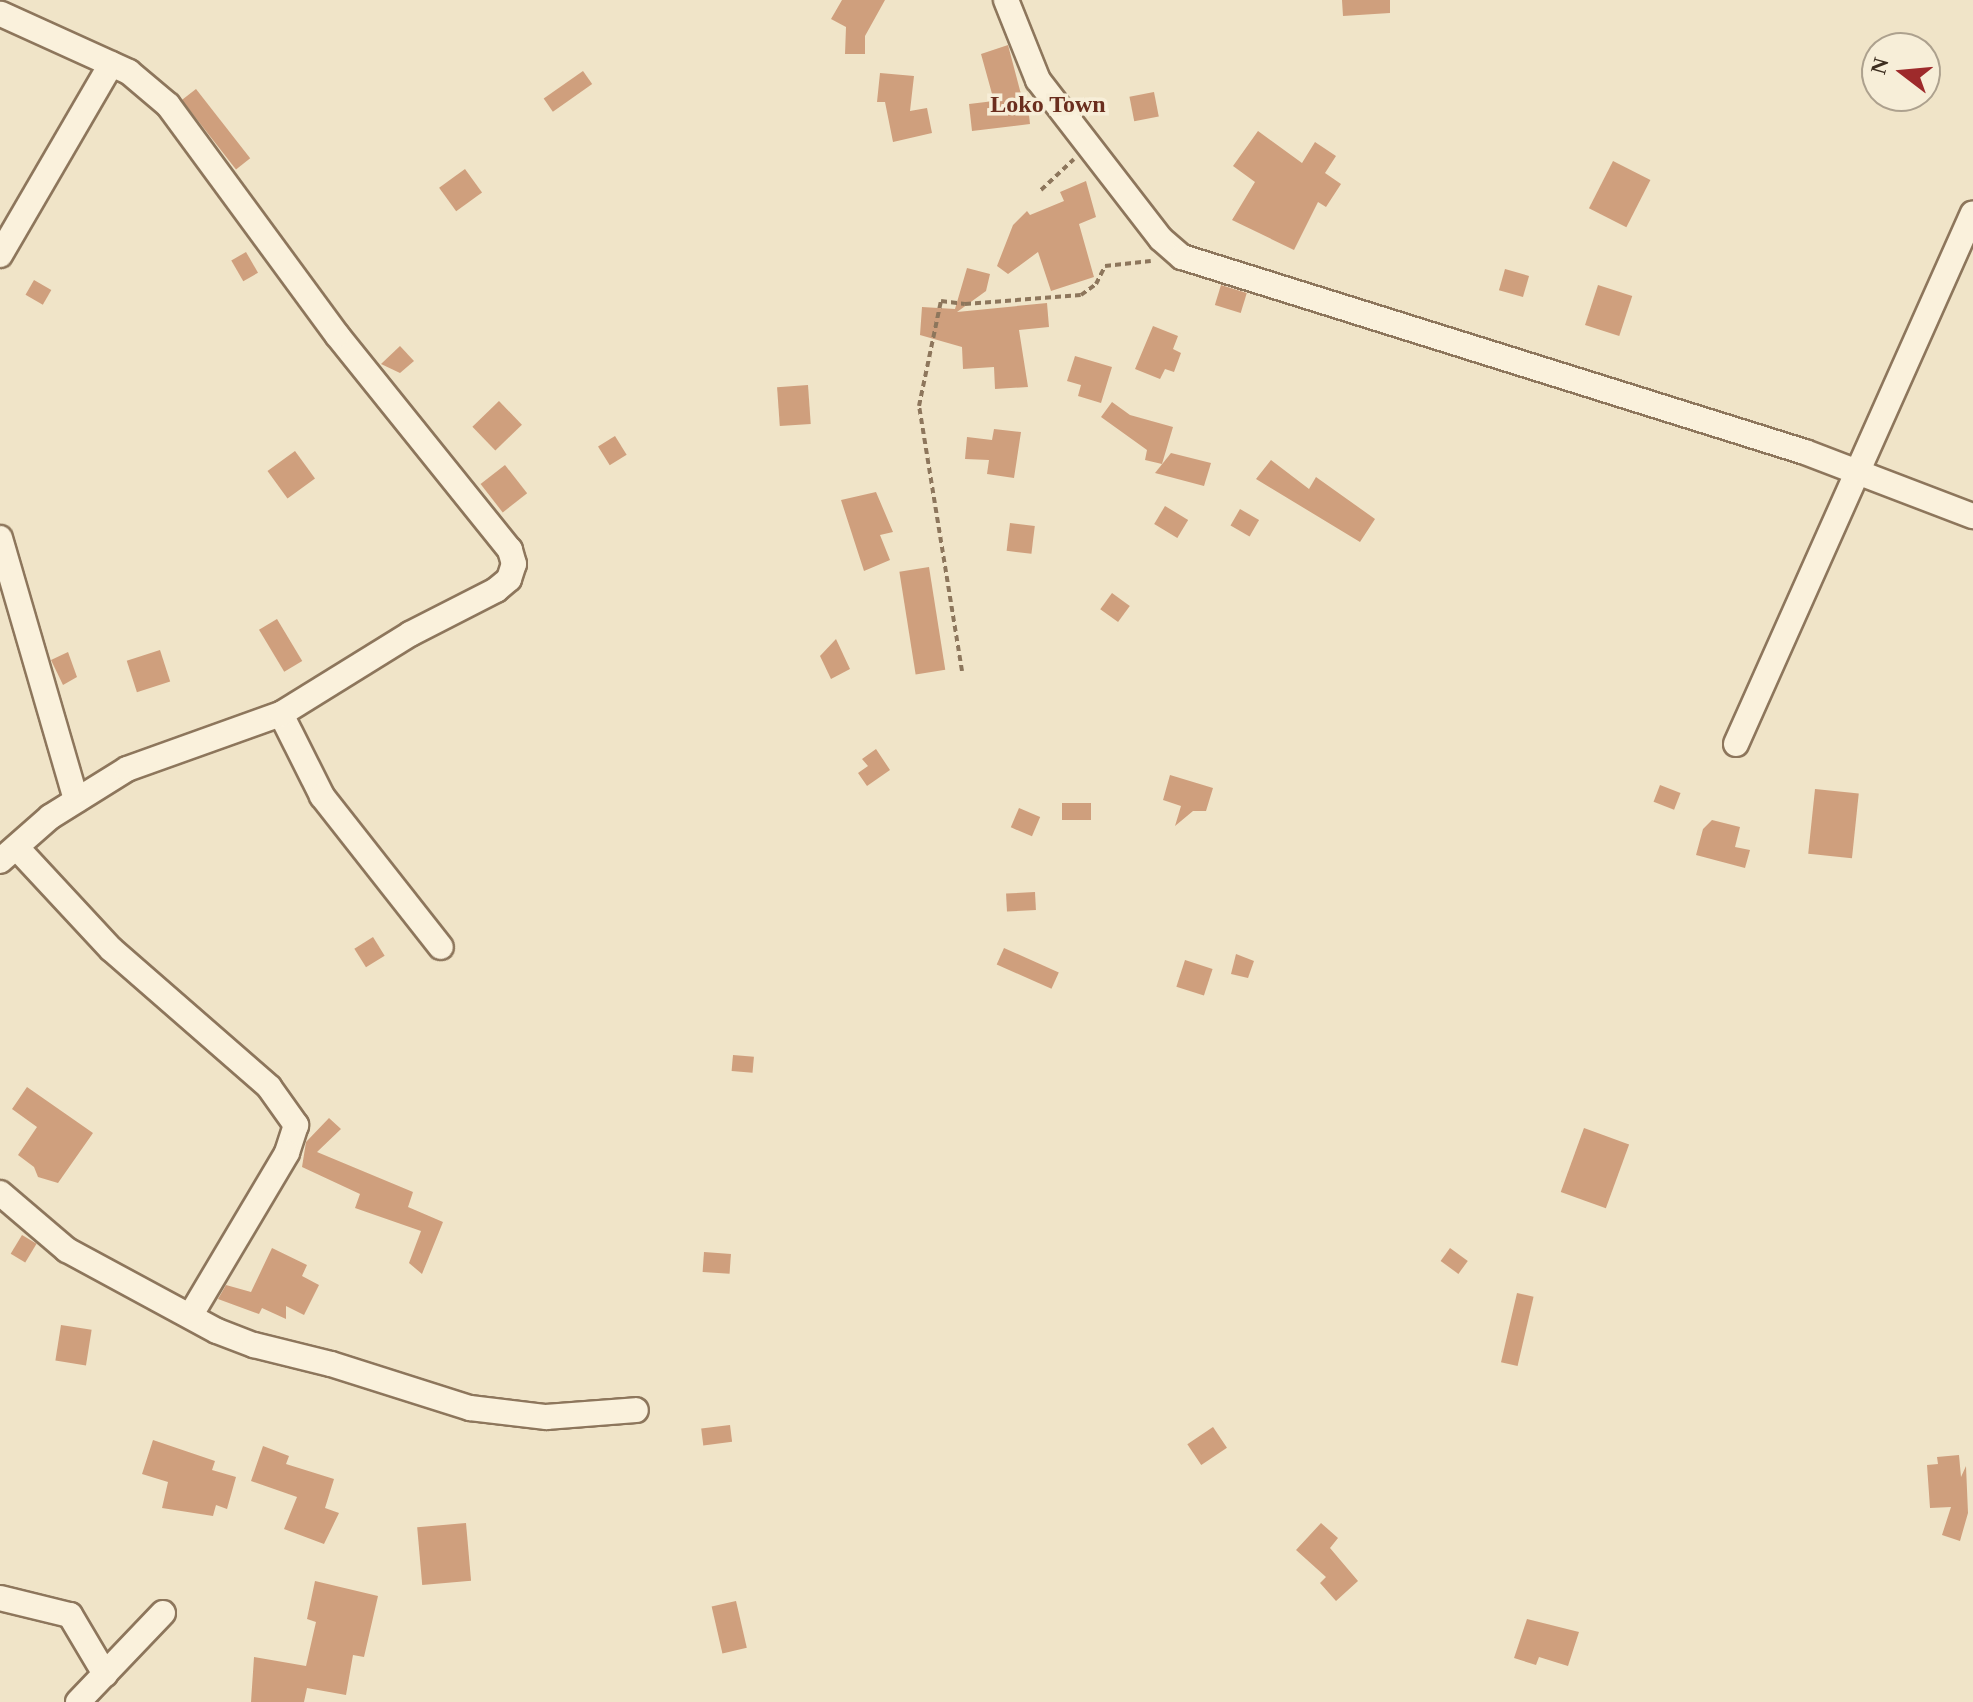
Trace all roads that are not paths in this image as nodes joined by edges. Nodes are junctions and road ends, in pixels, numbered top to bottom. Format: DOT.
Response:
graph roads {
  1 [pos="1006,0"];
  2 [pos="1,14"];
  3 [pos="111,64"];
  4 [pos="1973,213"];
  5 [pos="0,255"];
  6 [pos="1858,475"];
  7 [pos="1973,516"];
  8 [pos="0,538"];
  9 [pos="281,714"];
  10 [pos="1736,744"];
  11 [pos="76,800"];
  12 [pos="9,855"];
  13 [pos="441,947"];
  14 [pos="0,1193"];
  15 [pos="191,1315"];
  16 [pos="636,1410"];
  17 [pos="0,1598"];
  18 [pos="163,1613"];
  19 [pos="105,1674"];
  20 [pos="78,1702"];
  1 -- 6 [label="street"];
  2 -- 3 [label="street"];
  3 -- 5 [label="street"];
  3 -- 9 [label="street"];
  4 -- 6 [label="street"];
  6 -- 7 [label="street"];
  6 -- 10 [label="street"];
  8 -- 11 [label="street"];
  9 -- 11 [label="street"];
  9 -- 13 [label="street"];
  11 -- 12 [label="street"];
  12 -- 15 [label="street"];
  14 -- 15 [label="street"];
  15 -- 16 [label="street"];
  17 -- 19 [label="street"];
  18 -- 19 [label="street"];
  19 -- 20 [label="street"];
}
